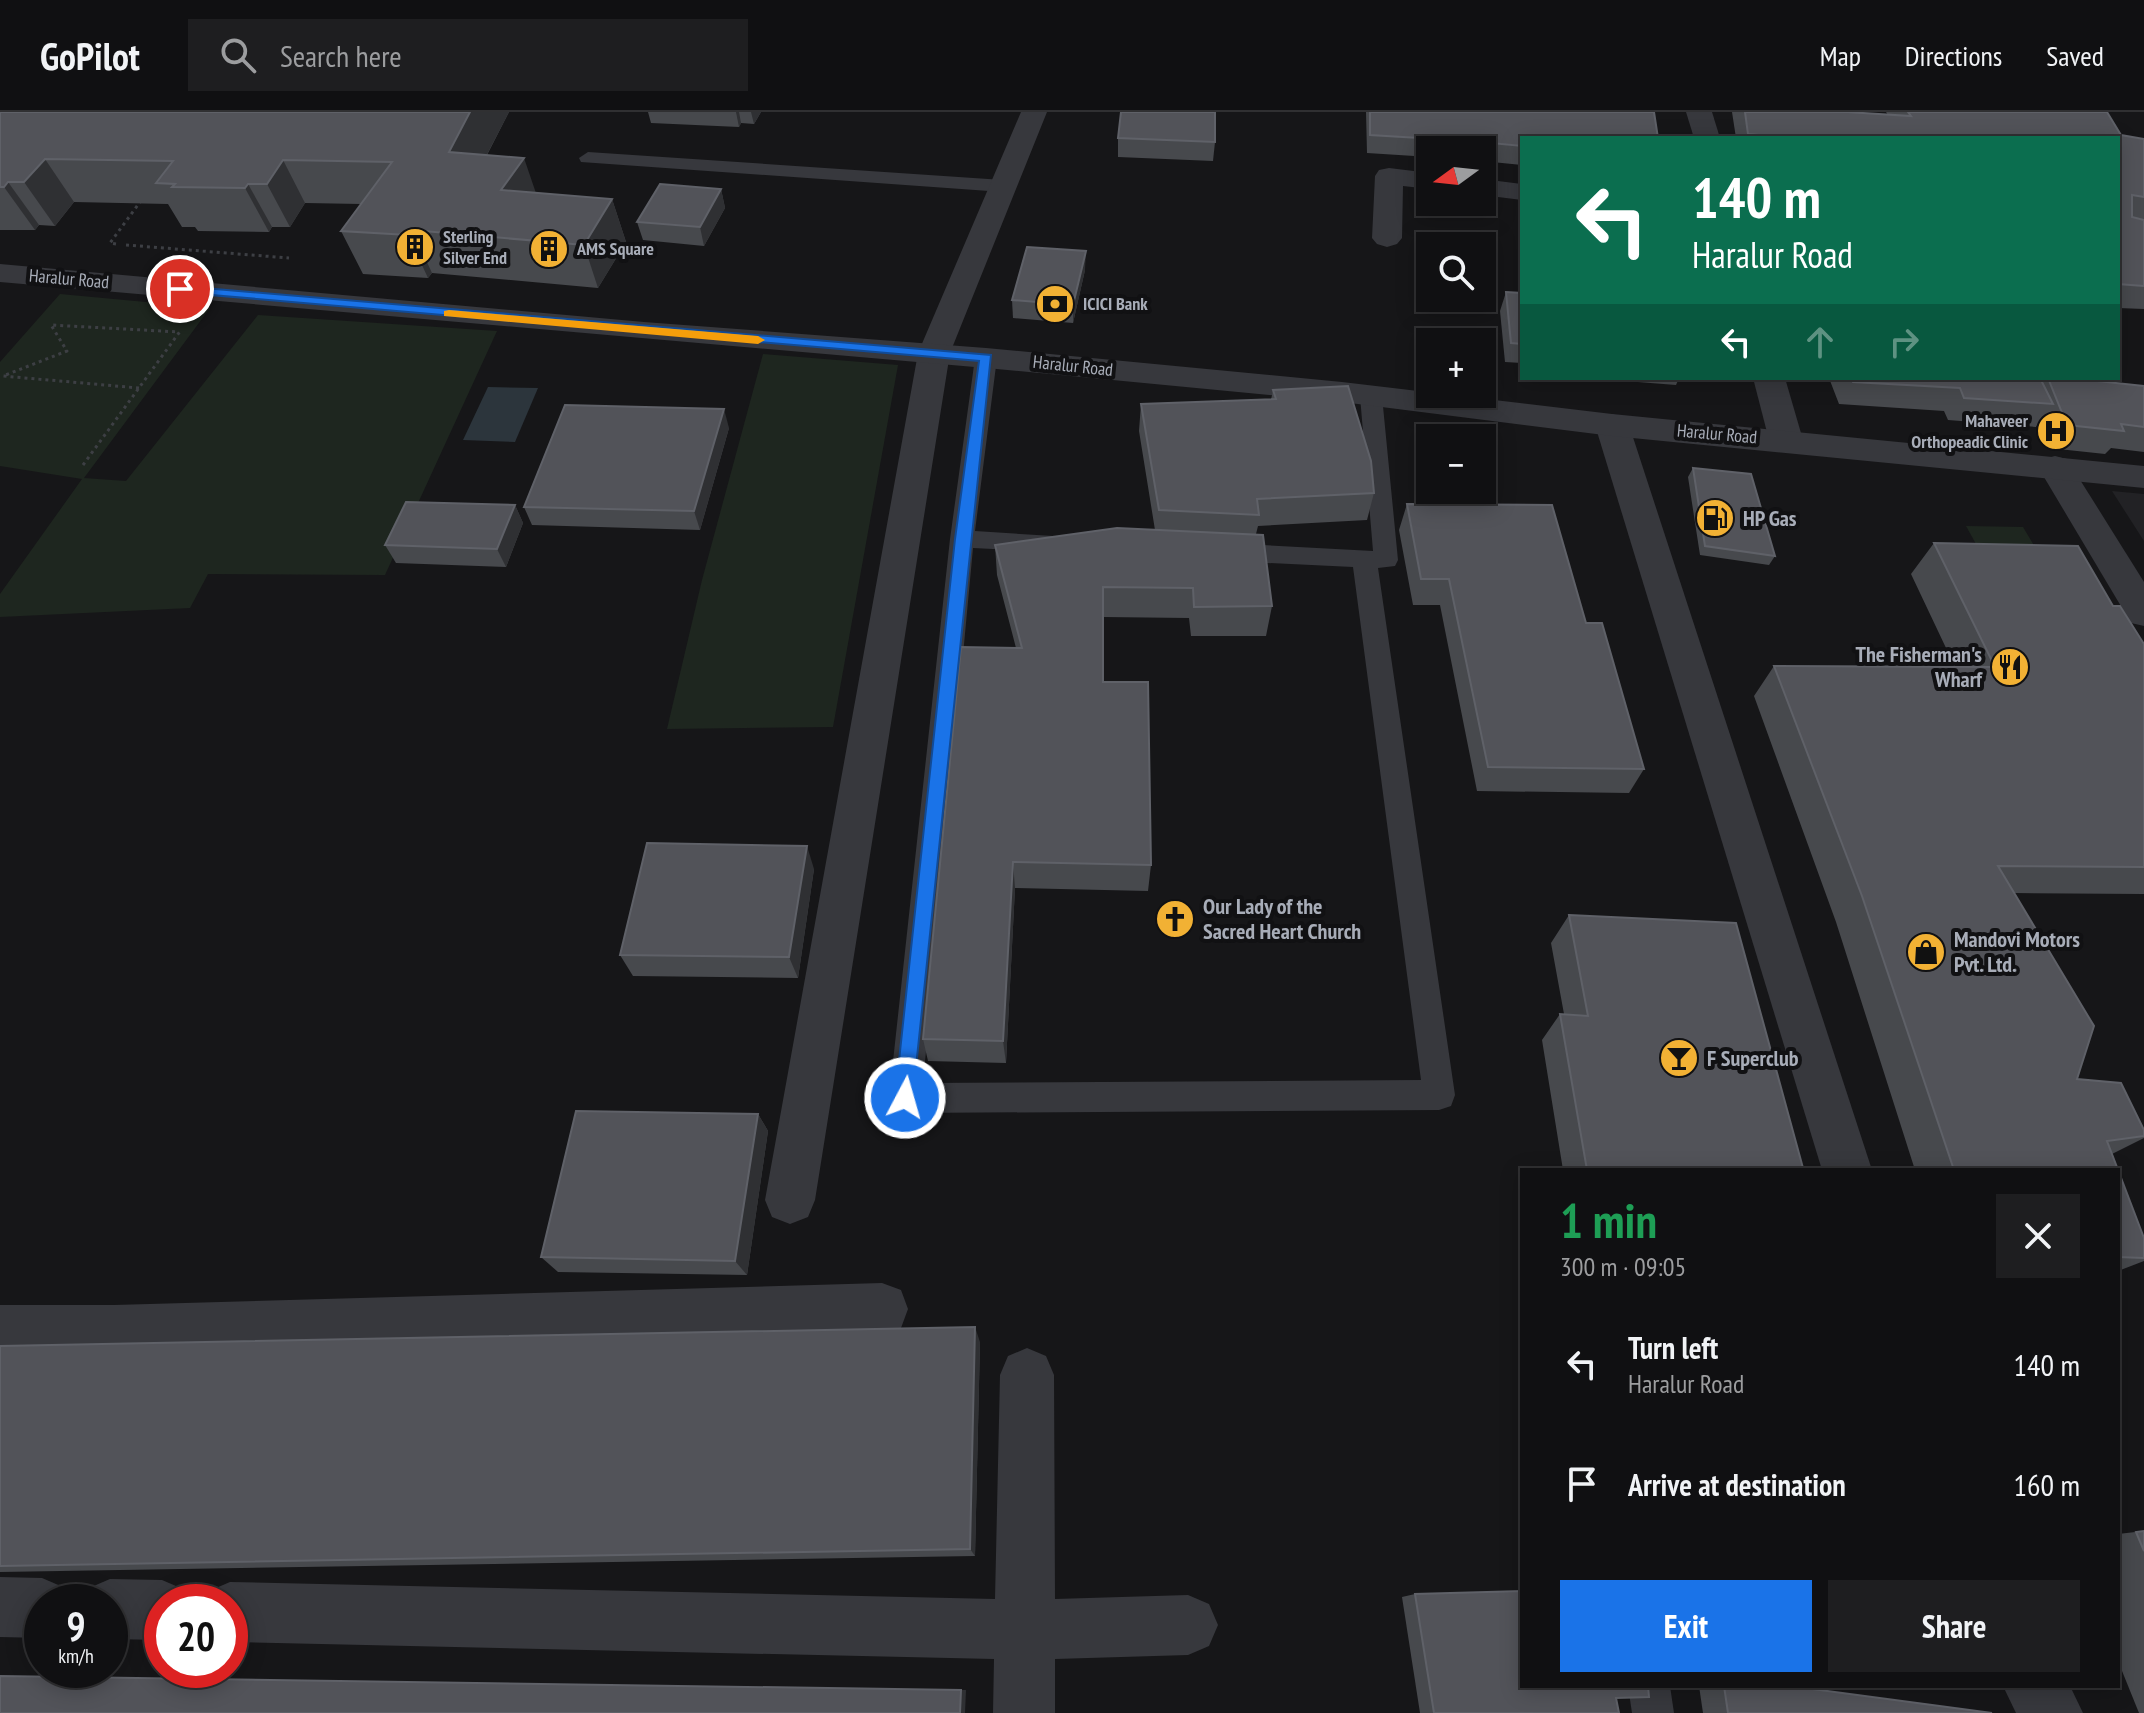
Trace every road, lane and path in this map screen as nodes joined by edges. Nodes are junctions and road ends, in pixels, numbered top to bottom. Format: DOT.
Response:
graph roads {
  1 [pos="1034,112"];
  2 [pos="1699,112"];
  3 [pos="1706,136"];
  4 [pos="588,158"];
  5 [pos="1416,179"];
  6 [pos="1003,186"];
  7 [pos="1496,189"];
  8 [pos="1520,192"];
  9 [pos="145,196"];
  10 [pos="1387,238"];
  11 [pos="289,258"];
  12 [pos="0,273"];
  13 [pos="212,292"];
  14 [pos="179,332"];
  15 [pos="934,353"];
  16 [pos="986,358"];
  17 [pos="1770,380"];
  18 [pos="139,388"];
  19 [pos="1371,396"];
  20 [pos="1612,425"];
  21 [pos="1786,440"];
  22 [pos="83,465"];
  23 [pos="2055,467"];
  24 [pos="2144,477"];
  25 [pos="962,539"];
  26 [pos="1080,545"];
  27 [pos="1204,551"];
  28 [pos="1364,559"];
  29 [pos="2144,613"];
  30 [pos="1846,1168"];
  31 [pos="790,1200"];
  32 [pos="882,1309"];
  33 [pos="0,1332"];
  34 [pos="1027,1375"];
  35 [pos="0,1607"];
  36 [pos="24,1608"];
  37 [pos="248,1612"];
  38 [pos="1188,1625"];
  39 [pos="1024,1630"];
  40 [pos="1649,1688"];
  41 [pos="2035,1688"];
  42 [pos="1024,1713"];
  43 [pos="1653,1713"];
  44 [pos="2052,1713"];
  1 -- 6 [label="street"];
  2 -- 3 [label="street"];
  4 -- 6 [label="lane"];
  5 -- 10 [label="street"];
  6 -- 15 [label="street"];
  7 -- 8 [label="street"];
  9 -- 11 [label="path"];
  12 -- 13 [label="street, Haralur Road"];
  13 -- 14 [label="path"];
  13 -- 15 [label="street, Haralur Road"];
  14 -- 18 [label="path"];
  14 -- 18 [label="path"];
  15 -- 16 [label="street, Haralur Road"];
  15 -- 31 [label="street"];
  16 -- 19 [label="street, Haralur Road"];
  16 -- 25 [label="lane"];
  17 -- 21 [label="street"];
  18 -- 22 [label="path"];
  19 -- 20 [label="street, Haralur Road"];
  19 -- 28 [label="lane"];
  20 -- 21 [label="street, Haralur Road"];
  20 -- 30 [label="street"];
  21 -- 23 [label="street, Haralur Road"];
  23 -- 24 [label="street, Haralur Road"];
  23 -- 29 [label="street"];
  25 -- 26 [label="lane"];
  25 -- 28 [label="lane"];
  27 -- 28 [label="lane"];
  32 -- 33 [label="street"];
  34 -- 39 [label="street"];
  35 -- 36 [label="street"];
  37 -- 39 [label="street"];
  38 -- 39 [label="street"];
  39 -- 42 [label="street"];
  40 -- 43 [label="lane"];
  41 -- 44 [label="street"];
}
